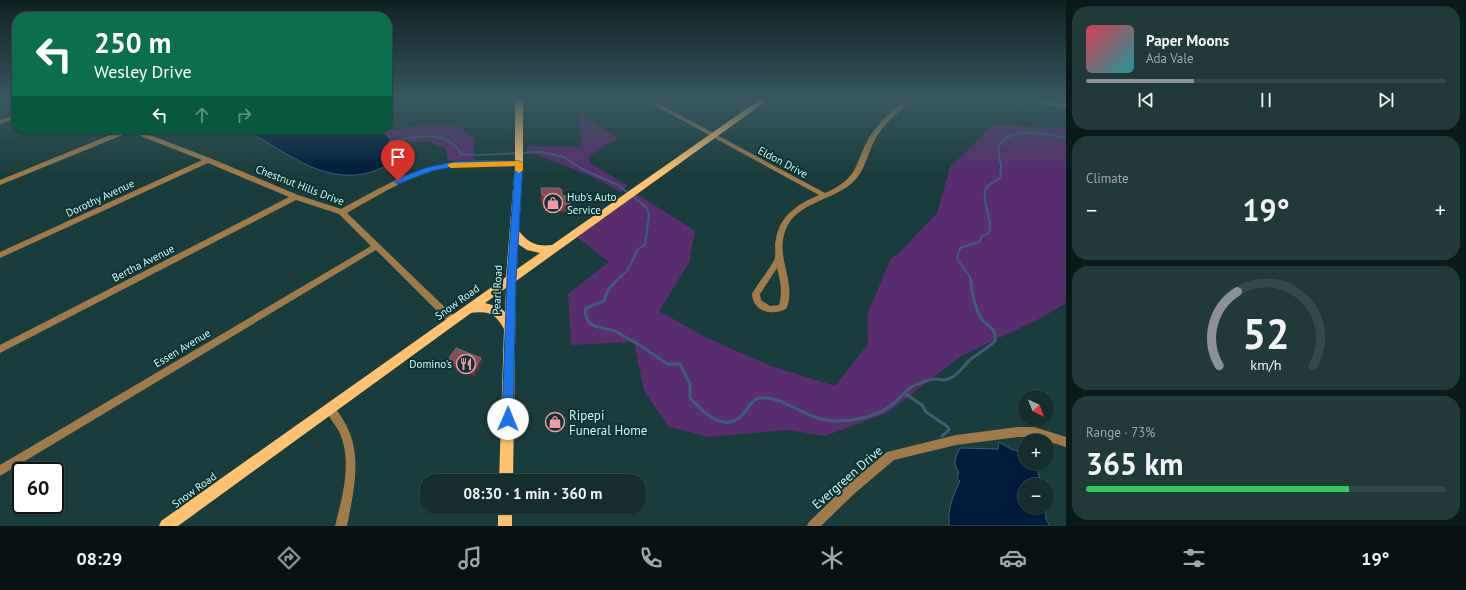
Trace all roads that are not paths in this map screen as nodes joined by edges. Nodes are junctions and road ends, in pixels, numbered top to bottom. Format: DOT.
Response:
graph roads {
  1 [pos="519,125"];
  2 [pos="693,125"];
  3 [pos="728,125"];
  4 [pos="882,125"];
  5 [pos="119,134"];
  6 [pos="140,134"];
  7 [pos="712,135"];
  8 [pos="519,156"];
  9 [pos="208,160"];
  10 [pos="0,183"];
  11 [pos="824,196"];
  12 [pos="295,197"];
  13 [pos="342,212"];
  14 [pos="514,231"];
  15 [pos="377,246"];
  16 [pos="554,248"];
  17 [pos="0,255"];
  18 [pos="779,258"];
  19 [pos="512,279"];
  20 [pos="469,310"];
  21 [pos="453,321"];
  22 [pos="510,330"];
  23 [pos="0,349"];
  24 [pos="330,409"];
  25 [pos="1066,442"];
  26 [pos="0,471"];
  27 [pos="506,474"];
  28 [pos="505,514"];
  29 [pos="166,526"];
  30 [pos="341,526"];
  31 [pos="505,526"];
  32 [pos="813,526"];
  1 -- 8 [label="main road, Pearl Road"];
  2 -- 7 [label="street, Eldon Drive"];
  3 -- 7 [label="main road, Snow Road"];
  4 -- 11 [label="street"];
  5 -- 10 [label="street"];
  6 -- 9 [label="street, Chestnut Hills Drive"];
  7 -- 11 [label="street, Eldon Drive"];
  7 -- 16 [label="main road, Snow Road"];
  8 -- 13 [label="street"];
  8 -- 14 [label="main road, Pearl Road"];
  9 -- 12 [label="street, Chestnut Hills Drive"];
  9 -- 17 [label="street, Dorothy Avenue"];
  11 -- 18 [label="street"];
  12 -- 13 [label="street, Chestnut Hills Drive"];
  12 -- 23 [label="street, Bertha Avenue"];
  13 -- 15 [label="street, Chestnut Hills Drive"];
  14 -- 16 [label="main road"];
  14 -- 19 [label="main road, Pearl Road"];
  15 -- 21 [label="street, Chestnut Hills Drive"];
  15 -- 26 [label="street, Essen Avenue"];
  16 -- 19 [label="main road, Snow Road"];
  18 -- 18 [label="street"];
  19 -- 20 [label="main road, Snow Road"];
  19 -- 22 [label="main road, Pearl Road"];
  20 -- 21 [label="main road, Snow Road"];
  20 -- 22 [label="main road"];
  21 -- 24 [label="main road, Snow Road"];
  22 -- 27 [label="main road, Pearl Road"];
  24 -- 29 [label="main road, Snow Road"];
  24 -- 30 [label="street"];
  25 -- 32 [label="street, Evergreen Drive"];
  28 -- 31 [label="main road"];
}
